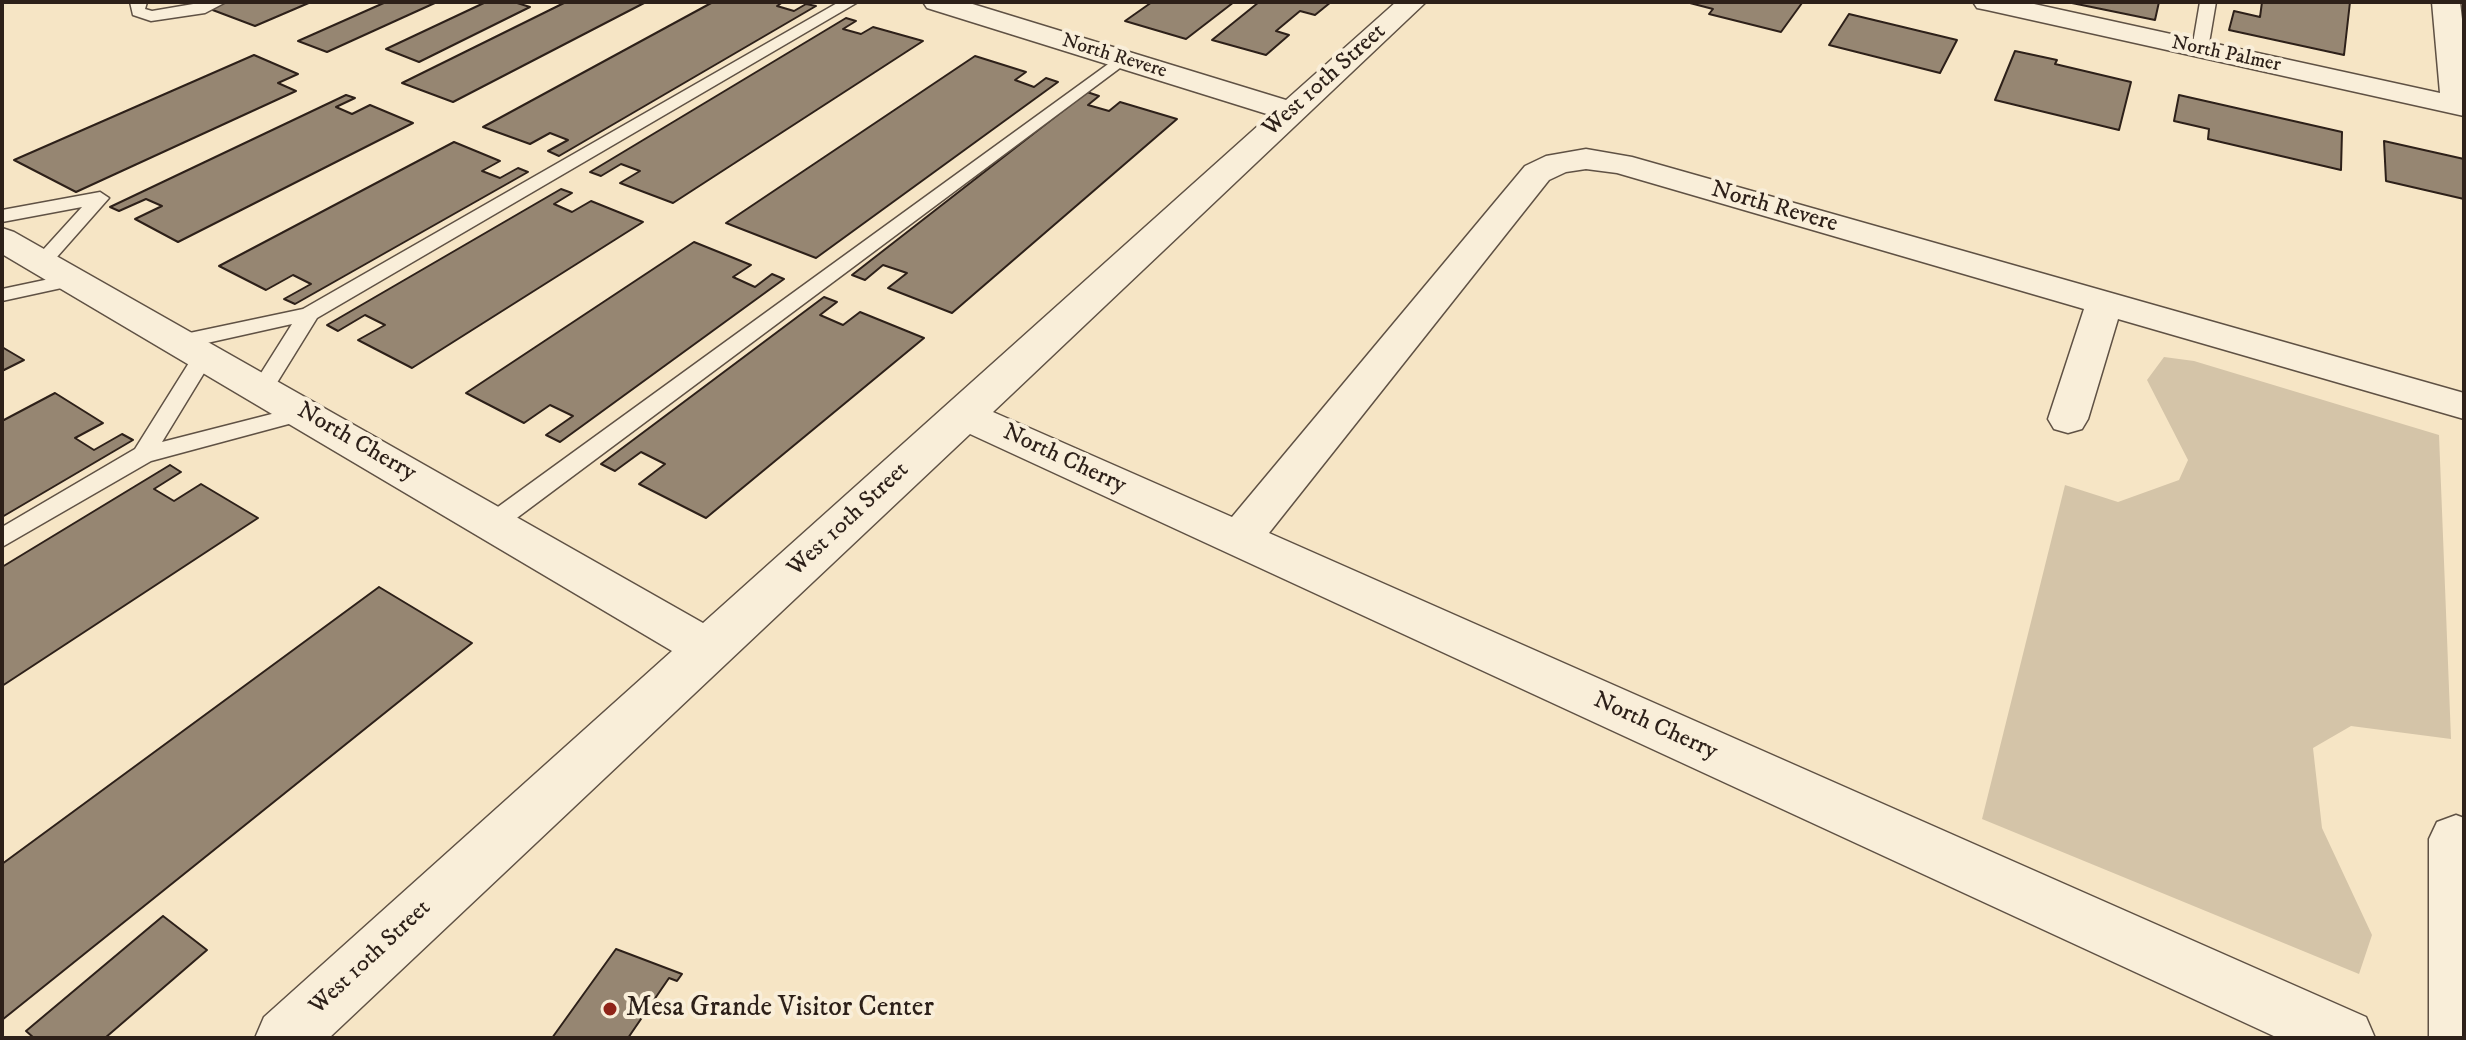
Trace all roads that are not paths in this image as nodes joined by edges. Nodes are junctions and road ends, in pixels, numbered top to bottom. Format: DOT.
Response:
graph roads {
  1 [pos="139,2"];
  2 [pos="218,2"];
  3 [pos="850,2"];
  4 [pos="937,2"];
  5 [pos="1412,2"];
  6 [pos="1987,2"];
  7 [pos="2208,2"];
  8 [pos="2446,2"];
  9 [pos="2200,49"];
  10 [pos="1122,59"];
  11 [pos="2460,107"];
  12 [pos="1292,112"];
  13 [pos="2,216"];
  14 [pos="2,239"];
  15 [pos="57,271"];
  16 [pos="2,295"];
  17 [pos="2104,304"];
  18 [pos="309,314"];
  19 [pos="192,348"];
  20 [pos="262,389"];
  21 [pos="2464,406"];
  22 [pos="303,413"];
  23 [pos="964,415"];
  24 [pos="2068,419"];
  25 [pos="143,455"];
  26 [pos="493,523"];
  27 [pos="2,538"];
  28 [pos="1239,540"];
  29 [pos="709,649"];
  30 [pos="2456,839"];
  31 [pos="285,1038"];
  32 [pos="2345,1038"];
  33 [pos="2459,1038"];
  1 -- 2 [label="lane"];
  3 -- 18 [label="lane"];
  4 -- 10 [label="street, North Revere"];
  5 -- 12 [label="street, West 10th Street"];
  6 -- 9 [label="street, North Palmer"];
  7 -- 9 [label="lane"];
  8 -- 11 [label="street"];
  9 -- 11 [label="street, North Palmer"];
  10 -- 12 [label="street, North Revere"];
  10 -- 26 [label="lane"];
  12 -- 23 [label="street, West 10th Street"];
  13 -- 15 [label="lane"];
  14 -- 15 [label="street, North Cherry"];
  15 -- 16 [label="lane"];
  15 -- 19 [label="street, North Cherry"];
  17 -- 21 [label="street, North Revere"];
  17 -- 24 [label="street"];
  17 -- 28 [label="street, North Revere"];
  18 -- 19 [label="lane"];
  18 -- 20 [label="lane"];
  19 -- 20 [label="street, North Cherry"];
  19 -- 25 [label="lane"];
  20 -- 22 [label="street, North Cherry"];
  22 -- 25 [label="lane"];
  22 -- 26 [label="street, North Cherry"];
  23 -- 28 [label="street, North Cherry"];
  23 -- 29 [label="street, West 10th Street"];
  25 -- 27 [label="lane"];
  26 -- 29 [label="street, North Cherry"];
  28 -- 32 [label="street, North Cherry"];
  29 -- 31 [label="street, West 10th Street"];
  30 -- 33 [label="street"];
}
